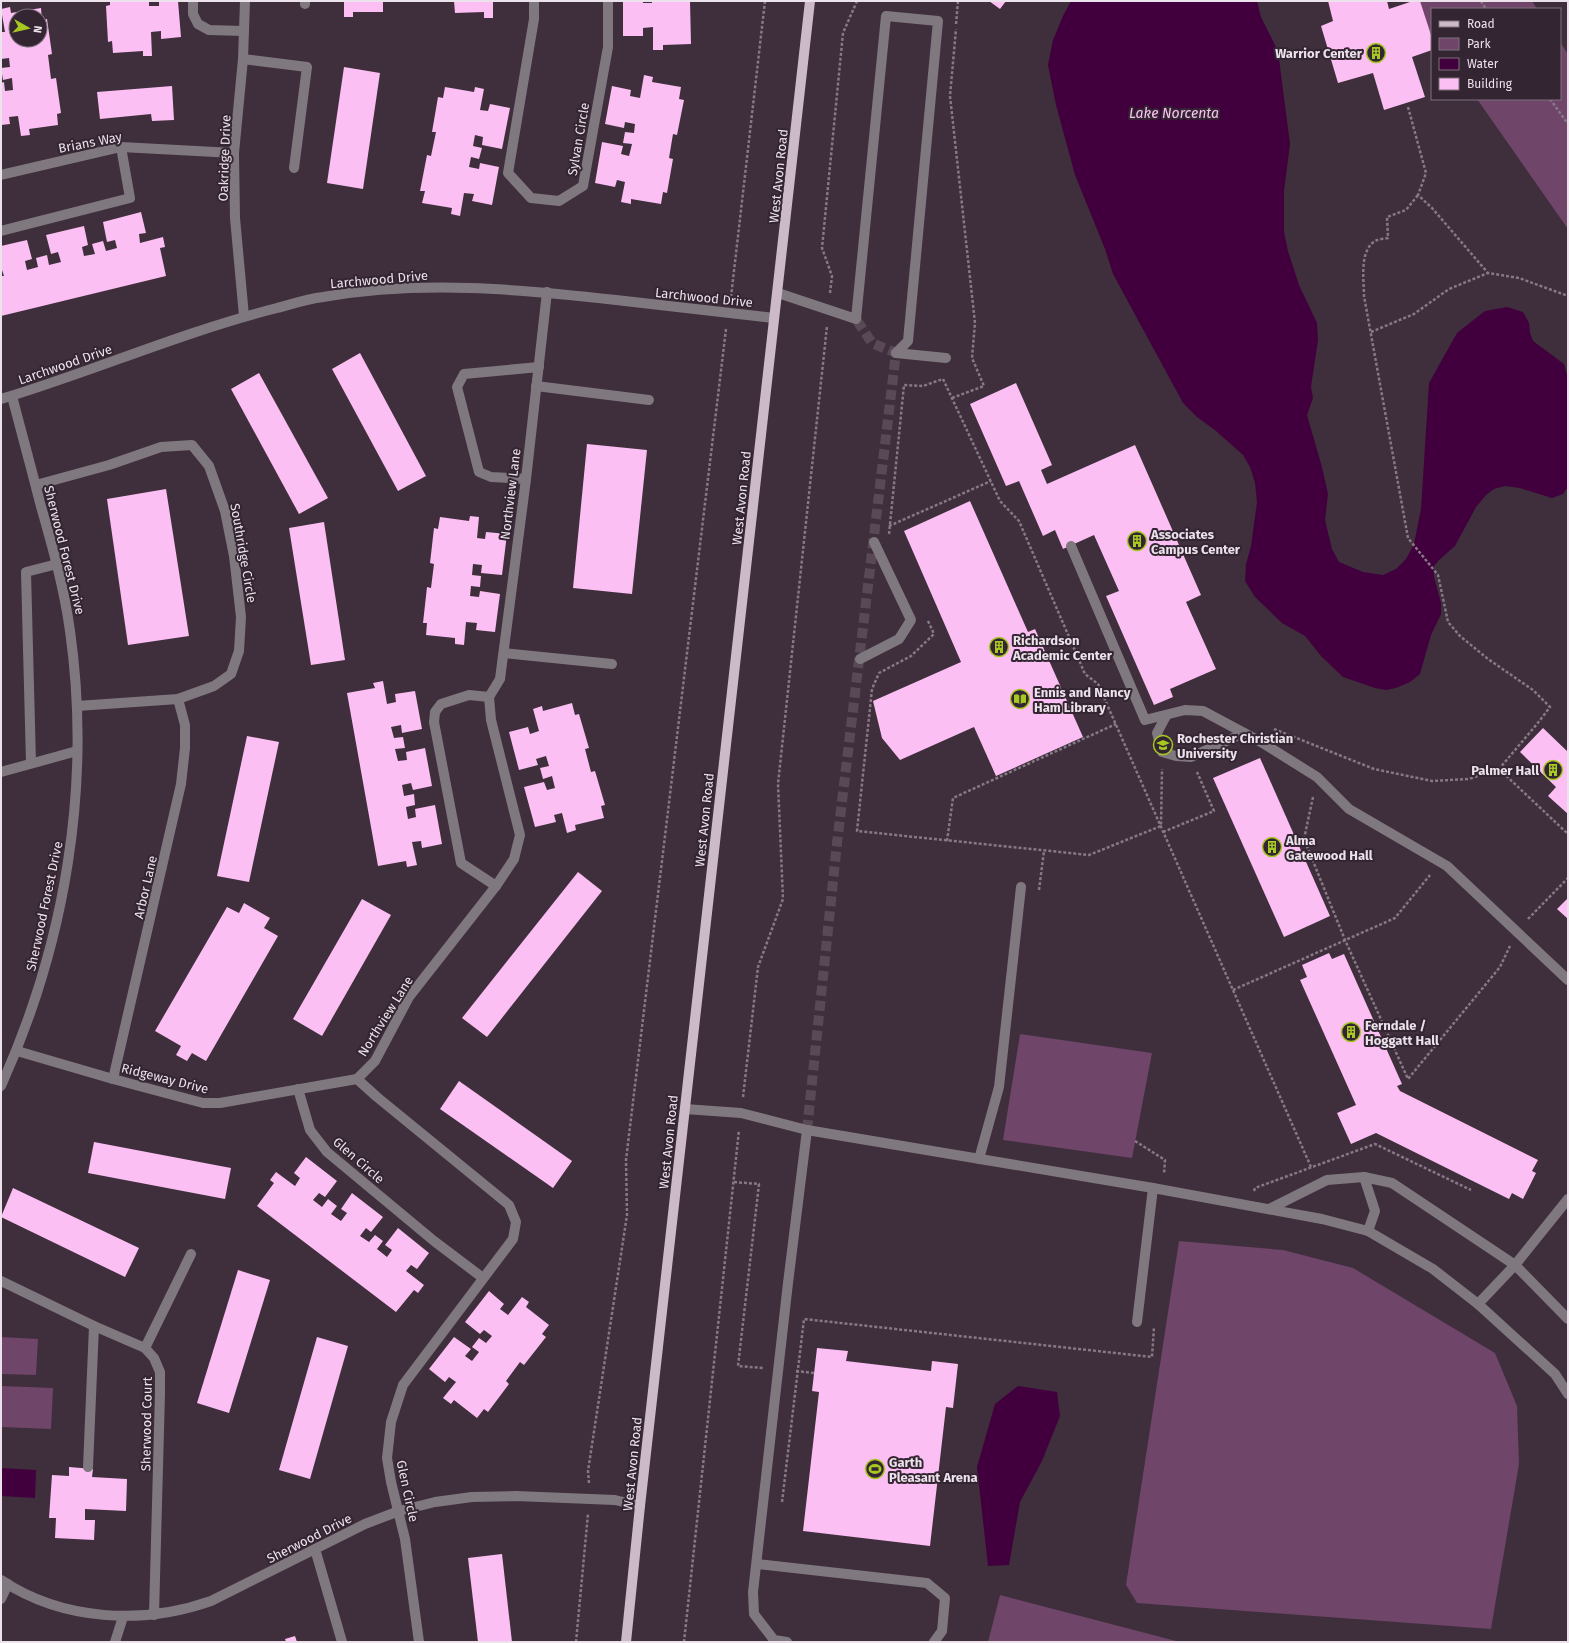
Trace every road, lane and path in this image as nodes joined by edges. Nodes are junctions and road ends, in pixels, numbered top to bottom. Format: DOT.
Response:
graph roads {
  1 [pos="193,1"];
  2 [pos="245,1"];
  3 [pos="534,1"];
  4 [pos="608,1"];
  5 [pos="765,1"];
  6 [pos="810,1"];
  7 [pos="857,1"];
  8 [pos="958,1"];
  9 [pos="244,31"];
  10 [pos="243,59"];
  11 [pos="1551,100"];
  12 [pos="1408,107"];
  13 [pos="1568,124"];
  14 [pos="121,146"];
  15 [pos="234,153"];
  16 [pos="294,168"];
  17 [pos="1,175"];
  18 [pos="1418,195"];
  19 [pos="1,231"];
  20 [pos="1488,273"];
  21 [pos="547,292"];
  22 [pos="778,293"];
  23 [pos="1568,296"];
  24 [pos="828,310"];
  25 [pos="729,313"];
  26 [pos="244,316"];
  27 [pos="774,318"];
  28 [pos="1371,332"];
  29 [pos="946,358"];
  30 [pos="539,367"];
  31 [pos="536,386"];
  32 [pos="12,396"];
  33 [pos="952,398"];
  34 [pos="1,399"];
  35 [pos="649,400"];
  36 [pos="526,479"];
  37 [pos="991,482"];
  38 [pos="36,485"];
  39 [pos="889,526"];
  40 [pos="891,540"];
  41 [pos="874,542"];
  42 [pos="1071,546"];
  43 [pos="58,564"];
  44 [pos="927,620"];
  45 [pos="504,653"];
  46 [pos="860,659"];
  47 [pos="612,664"];
  48 [pos="489,697"];
  49 [pos="178,699"];
  50 [pos="77,706"];
  51 [pos="1166,716"];
  52 [pos="1116,724"];
  53 [pos="1268,726"];
  54 [pos="1244,732"];
  55 [pos="78,751"];
  56 [pos="1162,752"];
  57 [pos="1191,757"];
  58 [pos="31,764"];
  59 [pos="1498,769"];
  60 [pos="1,772"];
  61 [pos="1317,777"];
  62 [pos="1161,826"];
  63 [pos="1163,832"];
  64 [pos="1568,834"];
  65 [pos="947,841"];
  66 [pos="1441,862"];
  67 [pos="1568,878"];
  68 [pos="496,886"];
  69 [pos="1021,887"];
  70 [pos="1516,931"];
  71 [pos="1346,940"];
  72 [pos="1568,980"];
  73 [pos="1233,990"];
  74 [pos="17,1052"];
  75 [pos="113,1079"];
  76 [pos="357,1079"];
  77 [pos="1,1086"];
  78 [pos="298,1089"];
  79 [pos="685,1108"];
  80 [pos="741,1113"];
  81 [pos="807,1130"];
  82 [pos="980,1159"];
  83 [pos="1311,1166"];
  84 [pos="1364,1177"];
  85 [pos="734,1182"];
  86 [pos="1153,1188"];
  87 [pos="1471,1190"];
  88 [pos="1568,1199"];
  89 [pos="1253,1206"];
  90 [pos="1269,1209"];
  91 [pos="1368,1231"];
  92 [pos="191,1254"];
  93 [pos="1515,1265"];
  94 [pos="483,1278"];
  95 [pos="1,1281"];
  96 [pos="1478,1304"];
  97 [pos="1568,1319"];
  98 [pos="1137,1322"];
  99 [pos="94,1326"];
  100 [pos="1154,1326"];
  101 [pos="145,1348"];
  102 [pos="778,1370"];
  103 [pos="797,1371"];
  104 [pos="814,1373"];
  105 [pos="1568,1394"];
  106 [pos="88,1467"];
  107 [pos="590,1499"];
  108 [pos="782,1503"];
  109 [pos="640,1506"];
  110 [pos="399,1511"];
  111 [pos="315,1549"];
  112 [pos="757,1564"];
  113 [pos="4,1582"];
  114 [pos="1,1599"];
  115 [pos="154,1615"];
  116 [pos="123,1617"];
  117 [pos="115,1642"];
  118 [pos="342,1642"];
  119 [pos="419,1642"];
  120 [pos="576,1642"];
  121 [pos="626,1642"];
  122 [pos="684,1642"];
  123 [pos="787,1642"];
  124 [pos="934,1642"];
  1 -- 9 [label="street"];
  2 -- 9 [label="street, Oakridge Drive"];
  3 -- 4 [label="street, Sylvan Circle"];
  5 -- 25 [label="path"];
  6 -- 22 [label="main road, West Avon Road"];
  7 -- 24 [label="path"];
  8 -- 33 [label="path"];
  9 -- 10 [label="street, Oakridge Drive"];
  10 -- 15 [label="street, Oakridge Drive"];
  10 -- 16 [label="street"];
  11 -- 13 [label="path"];
  12 -- 18 [label="path"];
  14 -- 15 [label="street, Brians Way"];
  14 -- 17 [label="street, Brians Way"];
  14 -- 19 [label="street"];
  15 -- 26 [label="street, Oakridge Drive"];
  18 -- 20 [label="path"];
  18 -- 28 [label="path"];
  20 -- 23 [label="path"];
  20 -- 28 [label="path"];
  21 -- 25 [label="street, Larchwood Drive"];
  21 -- 26 [label="street, Larchwood Drive"];
  21 -- 30 [label="street, Northview Lane"];
  22 -- 24 [label="street"];
  22 -- 27 [label="main road, West Avon Road"];
  24 -- 29 [label="street"];
  24 -- 80 [label="path"];
  25 -- 27 [label="street, Larchwood Drive"];
  25 -- 107 [label="path"];
  26 -- 32 [label="street, Larchwood Drive"];
  27 -- 79 [label="main road, West Avon Road"];
  28 -- 59 [label="path"];
  30 -- 31 [label="street, Northview Lane"];
  30 -- 36 [label="street"];
  31 -- 35 [label="street"];
  31 -- 36 [label="street, Northview Lane"];
  32 -- 34 [label="street, Larchwood Drive"];
  32 -- 38 [label="street, Sherwood Forest Drive"];
  33 -- 37 [label="path"];
  33 -- 39 [label="path"];
  36 -- 45 [label="street, Northview Lane"];
  37 -- 39 [label="path"];
  37 -- 52 [label="path"];
  38 -- 43 [label="street, Sherwood Forest Drive"];
  38 -- 49 [label="street, Southridge Circle"];
  39 -- 40 [label="path"];
  41 -- 46 [label="street"];
  42 -- 51 [label="street"];
  43 -- 50 [label="street, Sherwood Forest Drive"];
  43 -- 58 [label="street"];
  44 -- 65 [label="path"];
  45 -- 47 [label="street"];
  45 -- 48 [label="street, Northview Lane"];
  48 -- 68 [label="street, Northview Lane"];
  48 -- 68 [label="street"];
  49 -- 50 [label="street, Southridge Circle"];
  49 -- 75 [label="street, Arbor Lane"];
  50 -- 55 [label="street, Sherwood Forest Drive"];
  51 -- 54 [label="street"];
  51 -- 56 [label="street"];
  52 -- 62 [label="path"];
  52 -- 65 [label="path"];
  53 -- 59 [label="path"];
  54 -- 57 [label="street"];
  54 -- 61 [label="street"];
  55 -- 58 [label="street"];
  55 -- 74 [label="street, Sherwood Forest Drive"];
  56 -- 57 [label="street"];
  56 -- 62 [label="path"];
  57 -- 63 [label="path"];
  58 -- 60 [label="street"];
  59 -- 64 [label="path"];
  61 -- 66 [label="street"];
  61 -- 71 [label="path"];
  62 -- 63 [label="path"];
  62 -- 65 [label="path"];
  63 -- 73 [label="path"];
  66 -- 70 [label="street"];
  66 -- 71 [label="path"];
  67 -- 70 [label="path"];
  68 -- 76 [label="street, Northview Lane"];
  69 -- 82 [label="street"];
  70 -- 71 [label="path"];
  70 -- 72 [label="street"];
  71 -- 73 [label="path"];
  73 -- 83 [label="path"];
  74 -- 75 [label="street, Ridgeway Drive"];
  74 -- 77 [label="street, Sherwood Forest Drive"];
  75 -- 78 [label="street, Ridgeway Drive"];
  76 -- 78 [label="street, Ridgeway Drive"];
  76 -- 94 [label="street, Glen Circle"];
  78 -- 94 [label="street, Glen Circle"];
  79 -- 80 [label="street"];
  79 -- 109 [label="main road, West Avon Road"];
  80 -- 81 [label="street"];
  80 -- 85 [label="path"];
  81 -- 82 [label="street"];
  81 -- 102 [label="street"];
  82 -- 86 [label="street"];
  83 -- 87 [label="path"];
  83 -- 89 [label="path"];
  84 -- 90 [label="street"];
  84 -- 91 [label="street"];
  84 -- 93 [label="street"];
  85 -- 102 [label="path"];
  85 -- 122 [label="path"];
  86 -- 89 [label="street"];
  86 -- 98 [label="street"];
  88 -- 93 [label="street"];
  89 -- 90 [label="street"];
  90 -- 91 [label="street"];
  91 -- 96 [label="street"];
  92 -- 101 [label="street"];
  93 -- 96 [label="street"];
  93 -- 97 [label="street"];
  94 -- 110 [label="street, Glen Circle"];
  95 -- 99 [label="street"];
  96 -- 105 [label="street"];
  99 -- 101 [label="street"];
  99 -- 106 [label="street"];
  100 -- 103 [label="path"];
  101 -- 115 [label="street, Sherwood Court"];
  102 -- 103 [label="path"];
  102 -- 112 [label="street"];
  103 -- 104 [label="path"];
  103 -- 108 [label="path"];
  107 -- 109 [label="street, Sherwood Drive"];
  107 -- 110 [label="street, Sherwood Drive"];
  107 -- 120 [label="path"];
  109 -- 121 [label="main road, West Avon Road"];
  110 -- 111 [label="street, Sherwood Drive"];
  110 -- 119 [label="street, Glen Circle"];
  111 -- 115 [label="street, Sherwood Drive"];
  111 -- 118 [label="street"];
  112 -- 123 [label="street"];
  112 -- 124 [label="street"];
  113 -- 114 [label="street"];
  113 -- 116 [label="street, Sherwood Drive"];
  115 -- 116 [label="street, Sherwood Drive"];
  116 -- 117 [label="street"];
}
